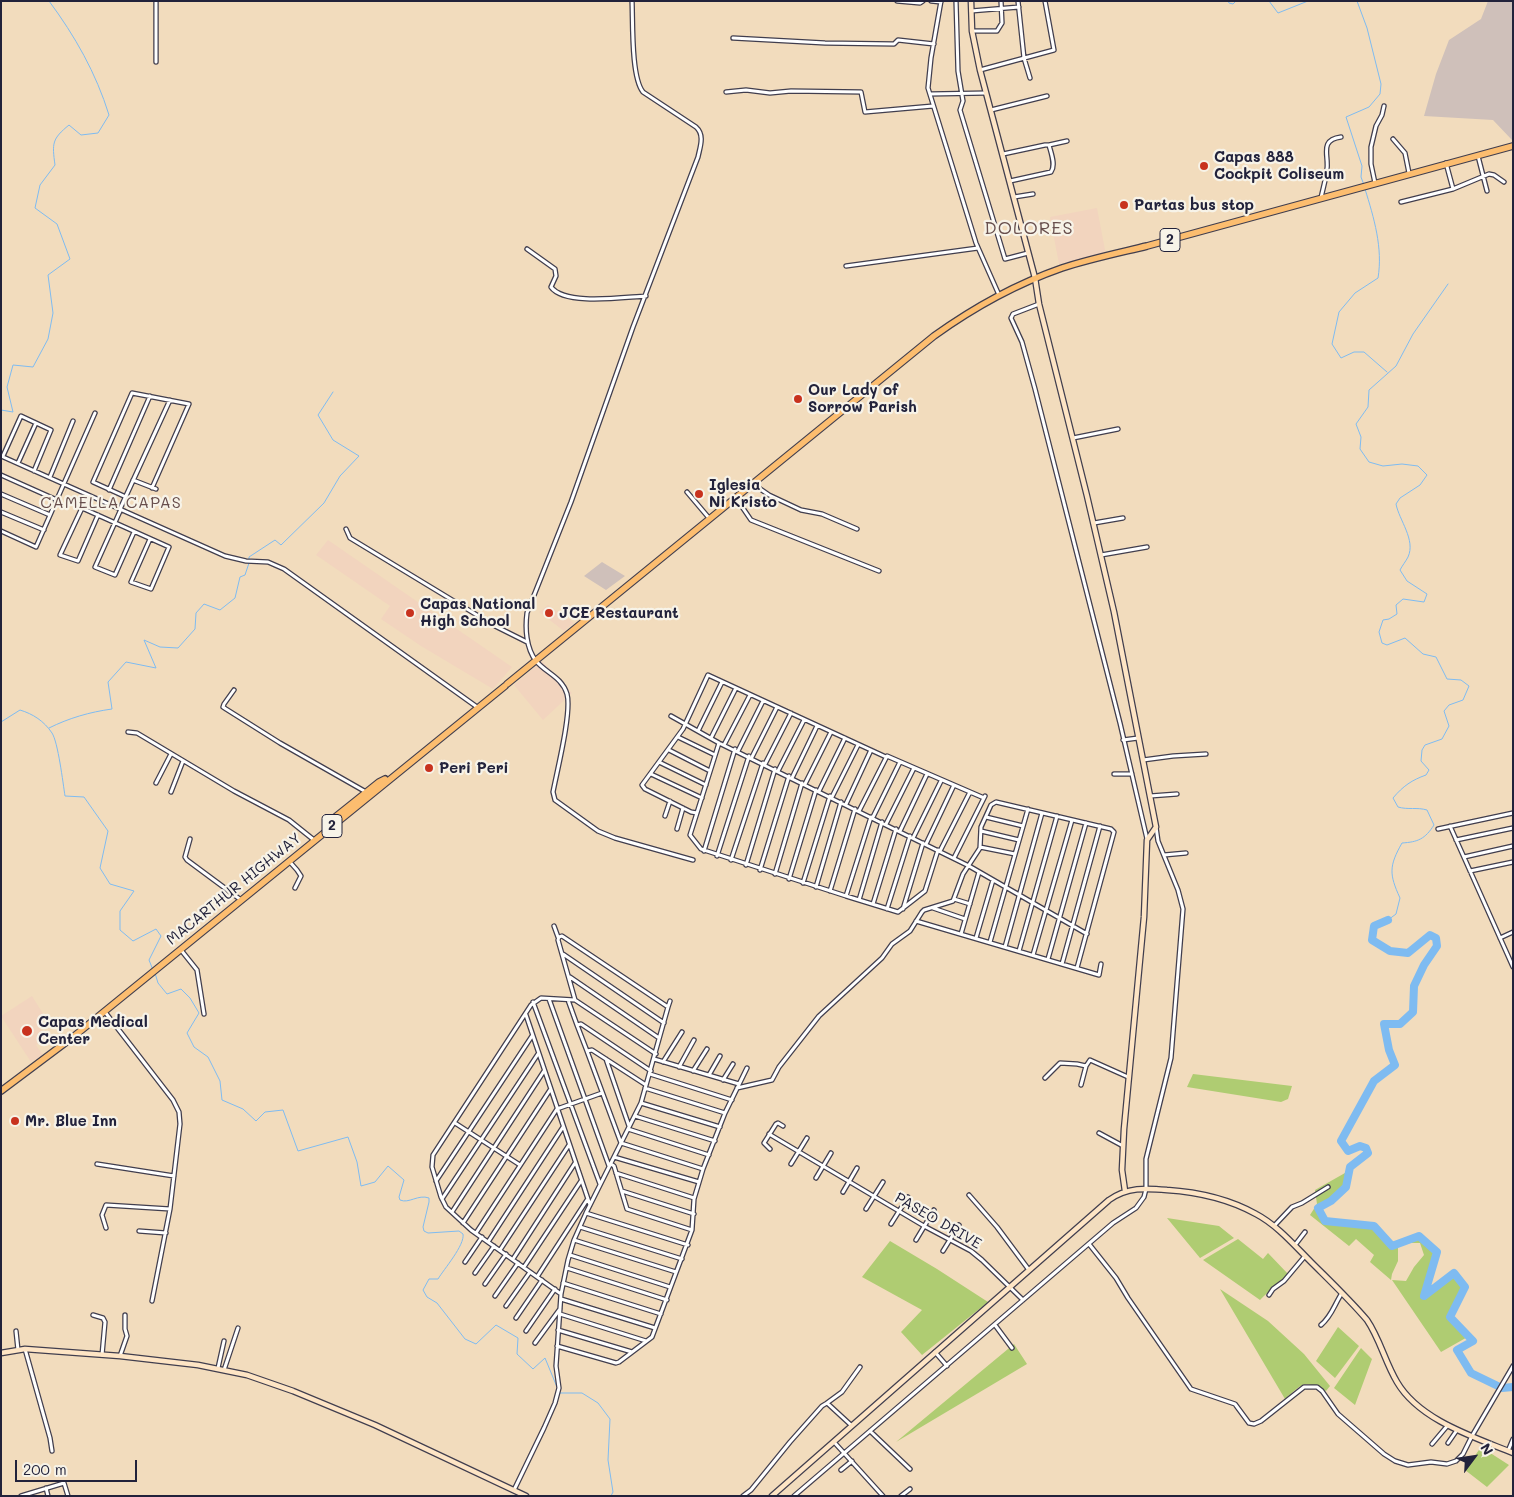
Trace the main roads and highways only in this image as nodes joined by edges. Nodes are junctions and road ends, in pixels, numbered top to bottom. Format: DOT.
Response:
graph roads {
  1 [pos="1513,146"];
  2 [pos="394,775"];
  3 [pos="327,830"];
  4 [pos="1,1091"];
  1 -- 2 [label="highway, MACARTHUR HIGHWAY / 2"];
  2 -- 3 [label="highway, MACARTHUR HIGHWAY / 2"];
  2 -- 3 [label="highway"];
  3 -- 4 [label="highway, MACARTHUR HIGHWAY / 2"];
}
